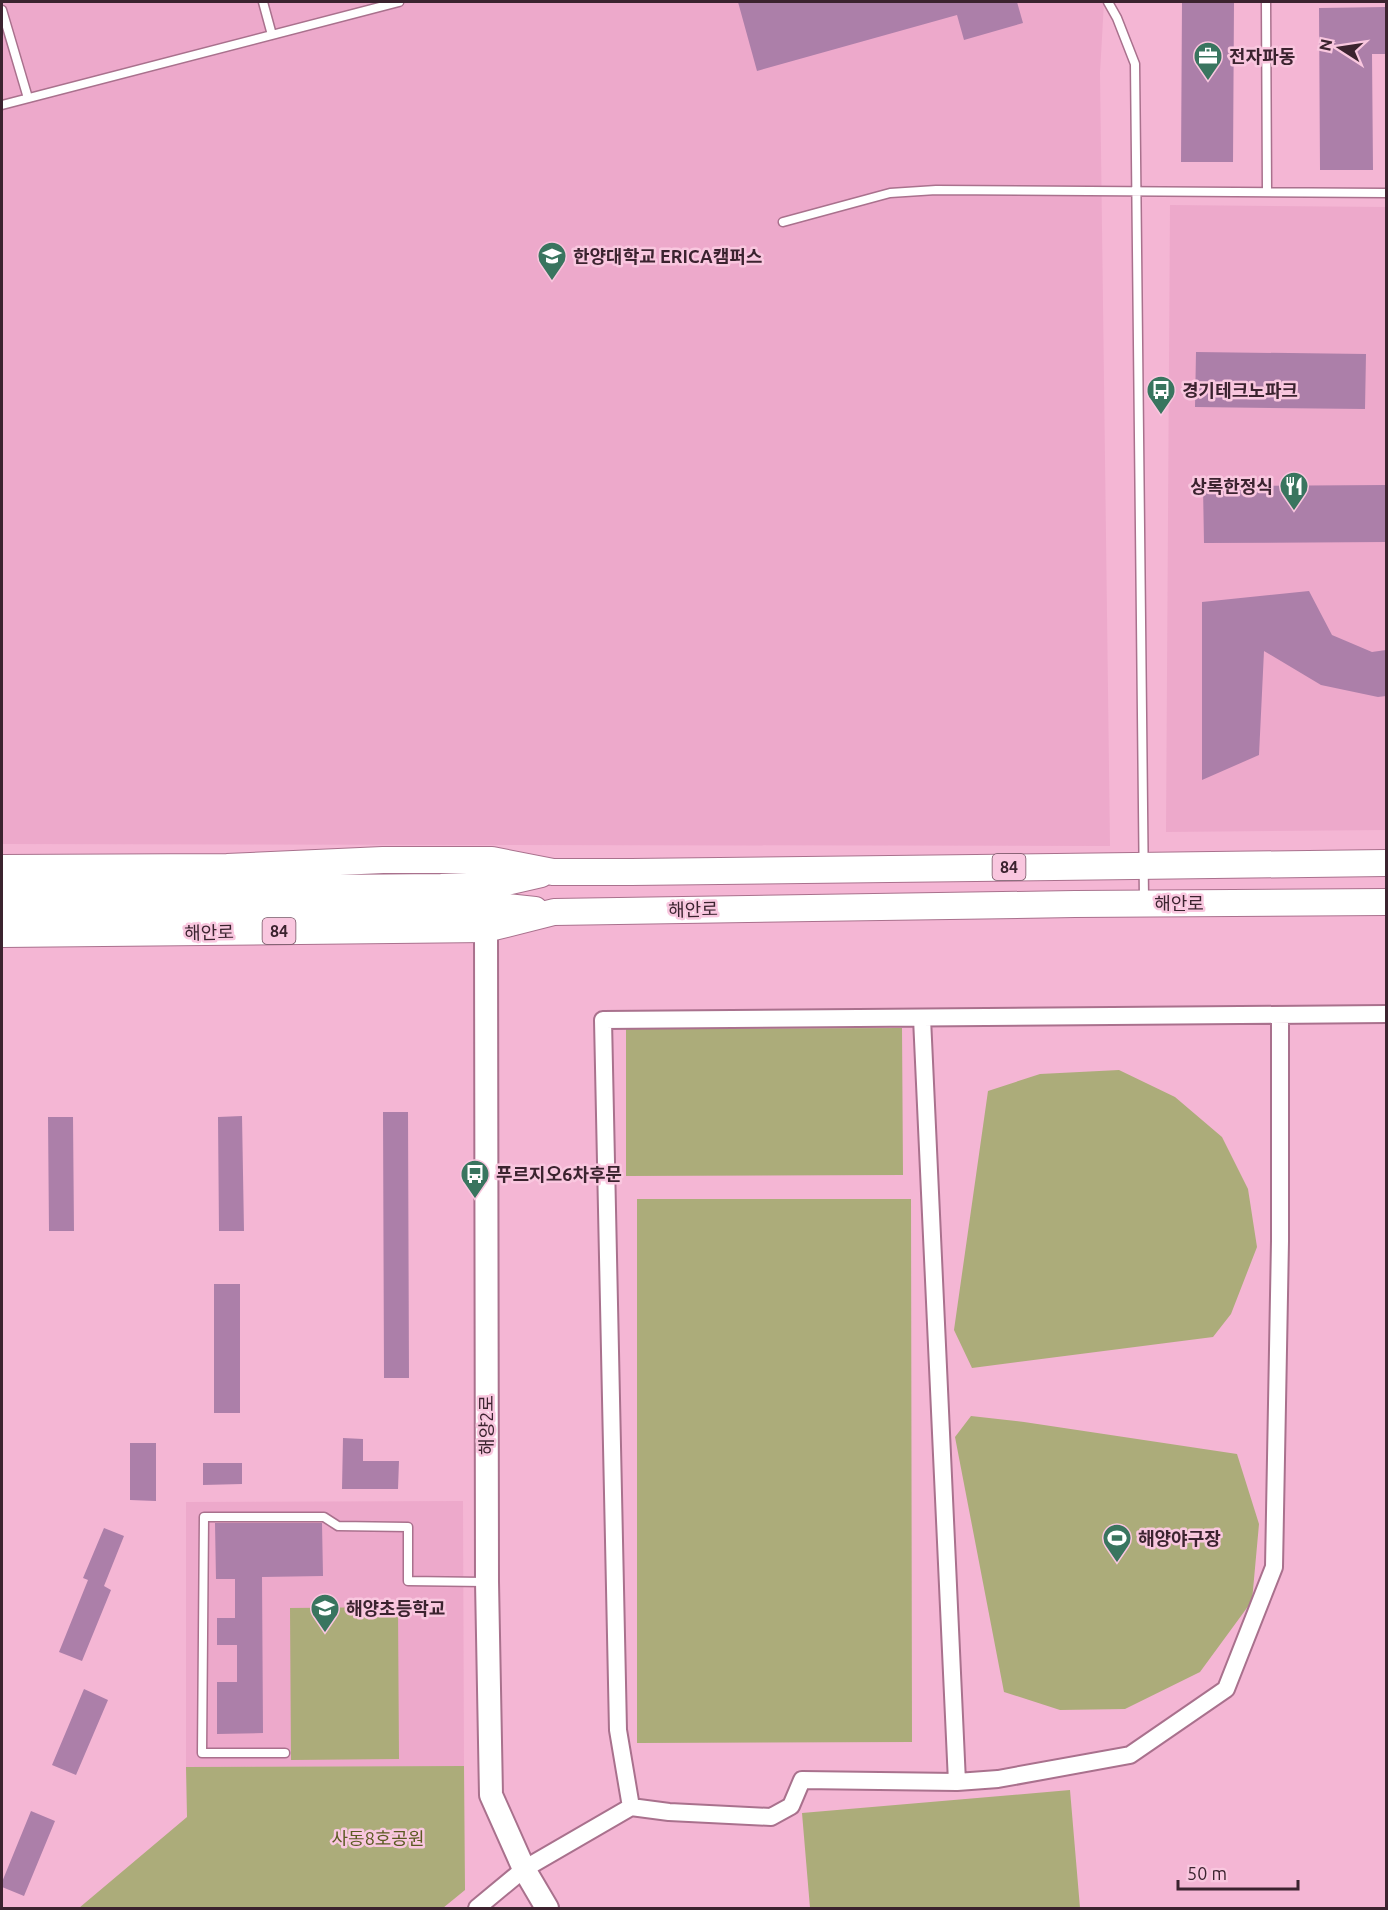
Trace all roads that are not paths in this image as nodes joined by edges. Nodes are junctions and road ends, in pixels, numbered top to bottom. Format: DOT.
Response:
graph roads {
  1 [pos="263,2"];
  2 [pos="399,2"];
  3 [pos="1108,2"];
  4 [pos="1266,2"];
  5 [pos="2,10"];
  6 [pos="272,35"];
  7 [pos="28,98"];
  8 [pos="2,105"];
  9 [pos="1136,191"];
  10 [pos="1267,192"];
  11 [pos="1386,193"];
  12 [pos="783,222"];
  13 [pos="1386,863"];
  14 [pos="1144,865"];
  15 [pos="2,868"];
  16 [pos="553,872"];
  17 [pos="2,891"];
  18 [pos="1386,902"];
  19 [pos="1144,903"];
  20 [pos="2,911"];
  21 [pos="554,912"];
  22 [pos="486,928"];
  23 [pos="2,934"];
  24 [pos="1386,1014"];
  25 [pos="1280,1015"];
  26 [pos="922,1018"];
  27 [pos="487,1582"];
  28 [pos="285,1753"];
  29 [pos="957,1782"];
  30 [pos="631,1808"];
  31 [pos="524,1869"];
  32 [pos="477,1908"];
  33 [pos="547,1908"];
  1 -- 6 [label="lane"];
  2 -- 6 [label="lane"];
  3 -- 9 [label="lane"];
  4 -- 10 [label="lane"];
  5 -- 7 [label="lane"];
  6 -- 7 [label="lane"];
  7 -- 8 [label="lane"];
  9 -- 10 [label="lane"];
  9 -- 12 [label="lane"];
  9 -- 14 [label="lane"];
  10 -- 11 [label="lane"];
  13 -- 14 [label="main road, 해안로 / 84"];
  14 -- 16 [label="main road, 해안로 / 84"];
  14 -- 19 [label="lane"];
  15 -- 16 [label="main road, 해안로 / 84"];
  16 -- 17 [label="main road"];
  18 -- 19 [label="main road, 해안로 / 84"];
  19 -- 21 [label="main road, 해안로 / 84"];
  20 -- 21 [label="main road"];
  21 -- 22 [label="main road, 해안로 / 84"];
  22 -- 23 [label="main road, 해안로 / 84"];
  22 -- 27 [label="street, 해양2로"];
  24 -- 25 [label="street"];
  25 -- 26 [label="street"];
  25 -- 29 [label="street"];
  26 -- 29 [label="street"];
  26 -- 30 [label="street"];
  27 -- 28 [label="lane"];
  27 -- 31 [label="street, 해양2로"];
  29 -- 30 [label="street"];
  30 -- 31 [label="street"];
  31 -- 32 [label="street"];
  31 -- 33 [label="street, 해양2로"];
}
